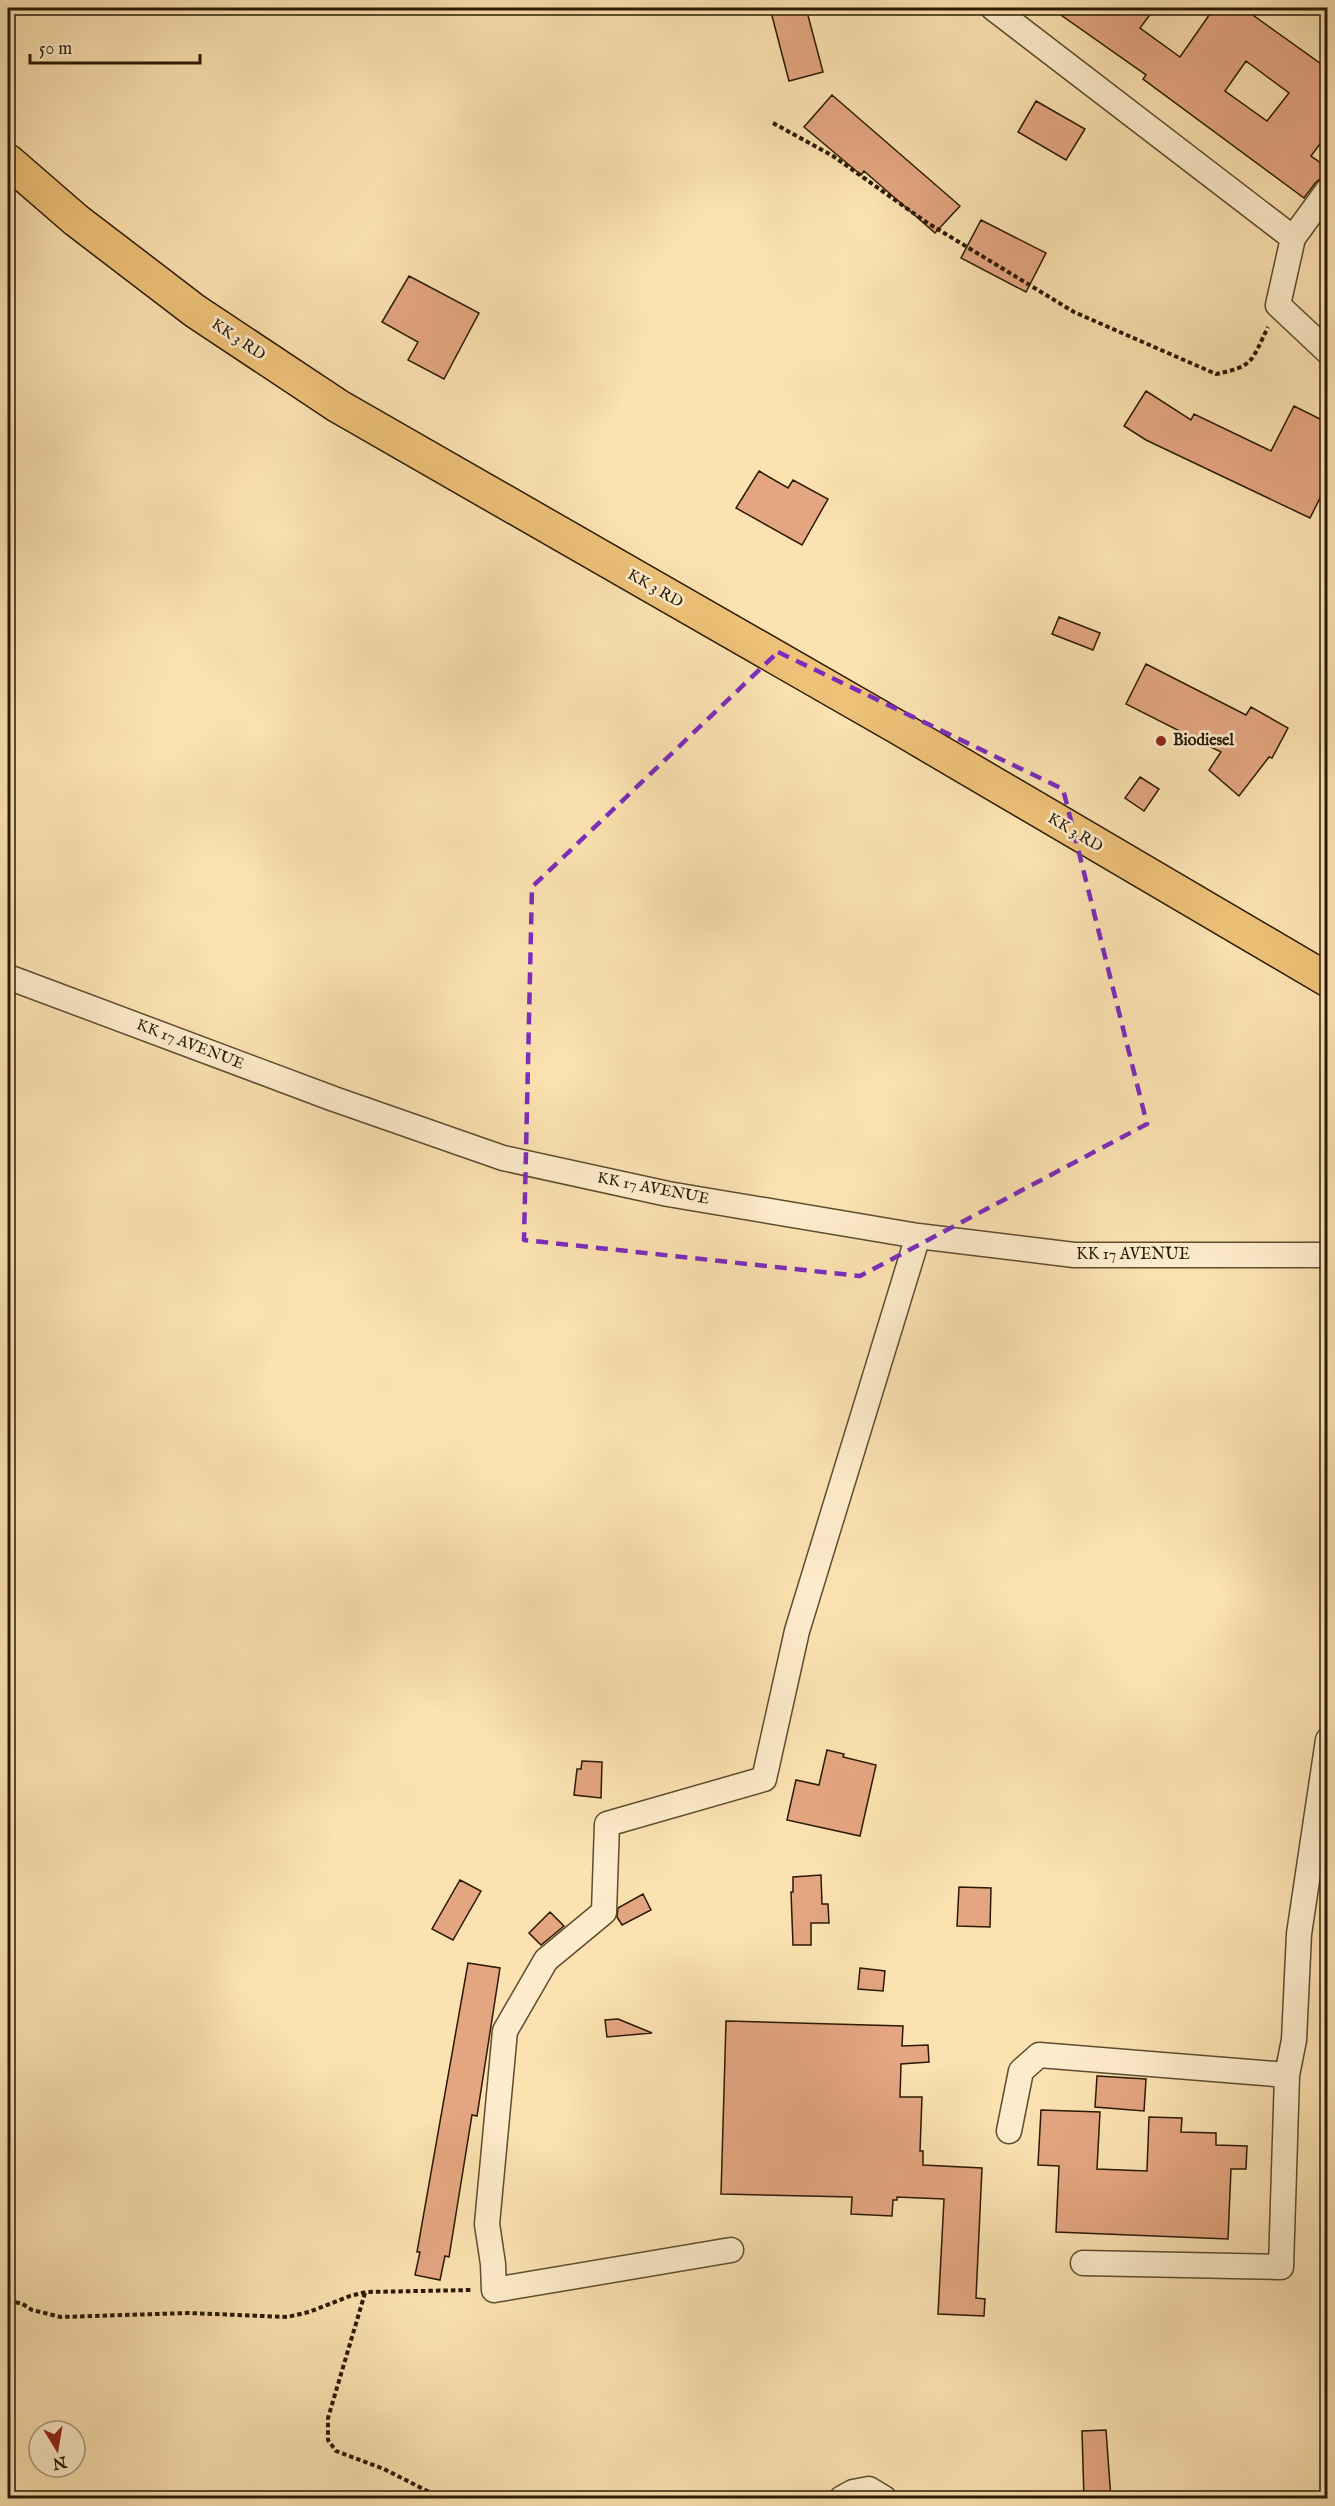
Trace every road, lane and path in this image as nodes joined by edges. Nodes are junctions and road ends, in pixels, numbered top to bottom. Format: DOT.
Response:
graph roads {
  1 [pos="993,8"];
  2 [pos="773,123"];
  3 [pos="8,161"];
  4 [pos="1328,190"];
  5 [pos="1293,238"];
  6 [pos="1278,305"];
  7 [pos="1328,352"];
  8 [pos="8,977"];
  9 [pos="1328,980"];
  10 [pos="918,1236"];
  11 [pos="1328,1255"];
  12 [pos="1328,1740"];
  13 [pos="1287,2075"];
  14 [pos="1009,2131"];
  15 [pos="731,2250"];
  16 [pos="1083,2263"];
  17 [pos="494,2290"];
  18 [pos="366,2292"];
  19 [pos="8,2302"];
  20 [pos="441,2499"];
  21 [pos="842,2499"];
  22 [pos="884,2499"];
  1 -- 5 [label="street"];
  2 -- 6 [label="path"];
  3 -- 9 [label="highway, KK 3 RD"];
  4 -- 5 [label="street"];
  5 -- 6 [label="street"];
  6 -- 7 [label="street"];
  8 -- 10 [label="street, KK 17 AVENUE"];
  10 -- 11 [label="street, KK 17 AVENUE"];
  10 -- 17 [label="street"];
  12 -- 13 [label="street"];
  13 -- 14 [label="street"];
  13 -- 16 [label="street"];
  15 -- 17 [label="street"];
  17 -- 18 [label="path"];
  18 -- 19 [label="path"];
  18 -- 20 [label="path"];
  21 -- 22 [label="street"];
}
